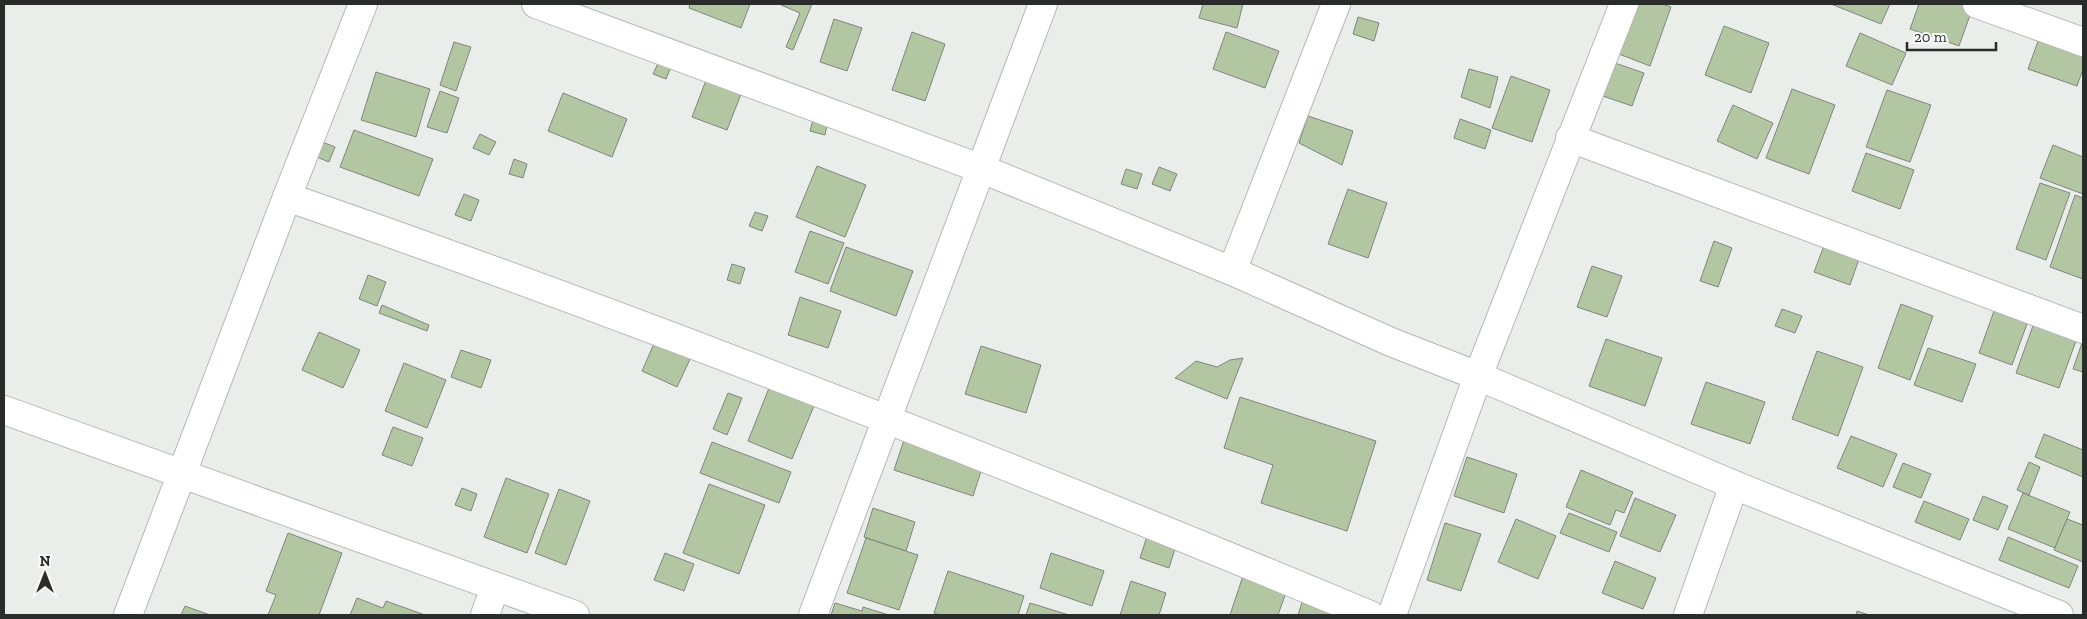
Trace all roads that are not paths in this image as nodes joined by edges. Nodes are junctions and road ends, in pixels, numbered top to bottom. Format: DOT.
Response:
graph roads {
  1 [pos="363,4"];
  2 [pos="536,4"];
  3 [pos="1043,4"];
  4 [pos="1336,4"];
  5 [pos="1624,4"];
  6 [pos="1977,4"];
  7 [pos="2083,42"];
  8 [pos="1570,138"];
  9 [pos="982,169"];
  10 [pos="287,197"];
  11 [pos="1232,272"];
  12 [pos="2083,329"];
  13 [pos="1478,376"];
  14 [pos="4,410"];
  15 [pos="886,418"];
  16 [pos="182,473"];
  17 [pos="1734,485"];
  18 [pos="495,587"];
  19 [pos="128,615"];
  20 [pos="485,615"];
  21 [pos="575,615"];
  22 [pos="814,615"];
  23 [pos="1370,615"];
  24 [pos="1392,615"];
  25 [pos="1688,615"];
  26 [pos="2059,615"];
  1 -- 10 [label="street"];
  2 -- 9 [label="street"];
  3 -- 9 [label="street"];
  4 -- 11 [label="street"];
  5 -- 8 [label="street"];
  6 -- 7 [label="street"];
  8 -- 12 [label="street"];
  8 -- 13 [label="street"];
  9 -- 11 [label="street"];
  9 -- 15 [label="street"];
  10 -- 15 [label="street"];
  10 -- 16 [label="street"];
  11 -- 13 [label="street"];
  13 -- 17 [label="street"];
  13 -- 24 [label="street"];
  14 -- 16 [label="street"];
  15 -- 22 [label="street"];
  15 -- 23 [label="street"];
  16 -- 18 [label="street"];
  16 -- 19 [label="street"];
  17 -- 25 [label="street"];
  17 -- 26 [label="street"];
  18 -- 20 [label="street"];
  18 -- 21 [label="street"];
}
